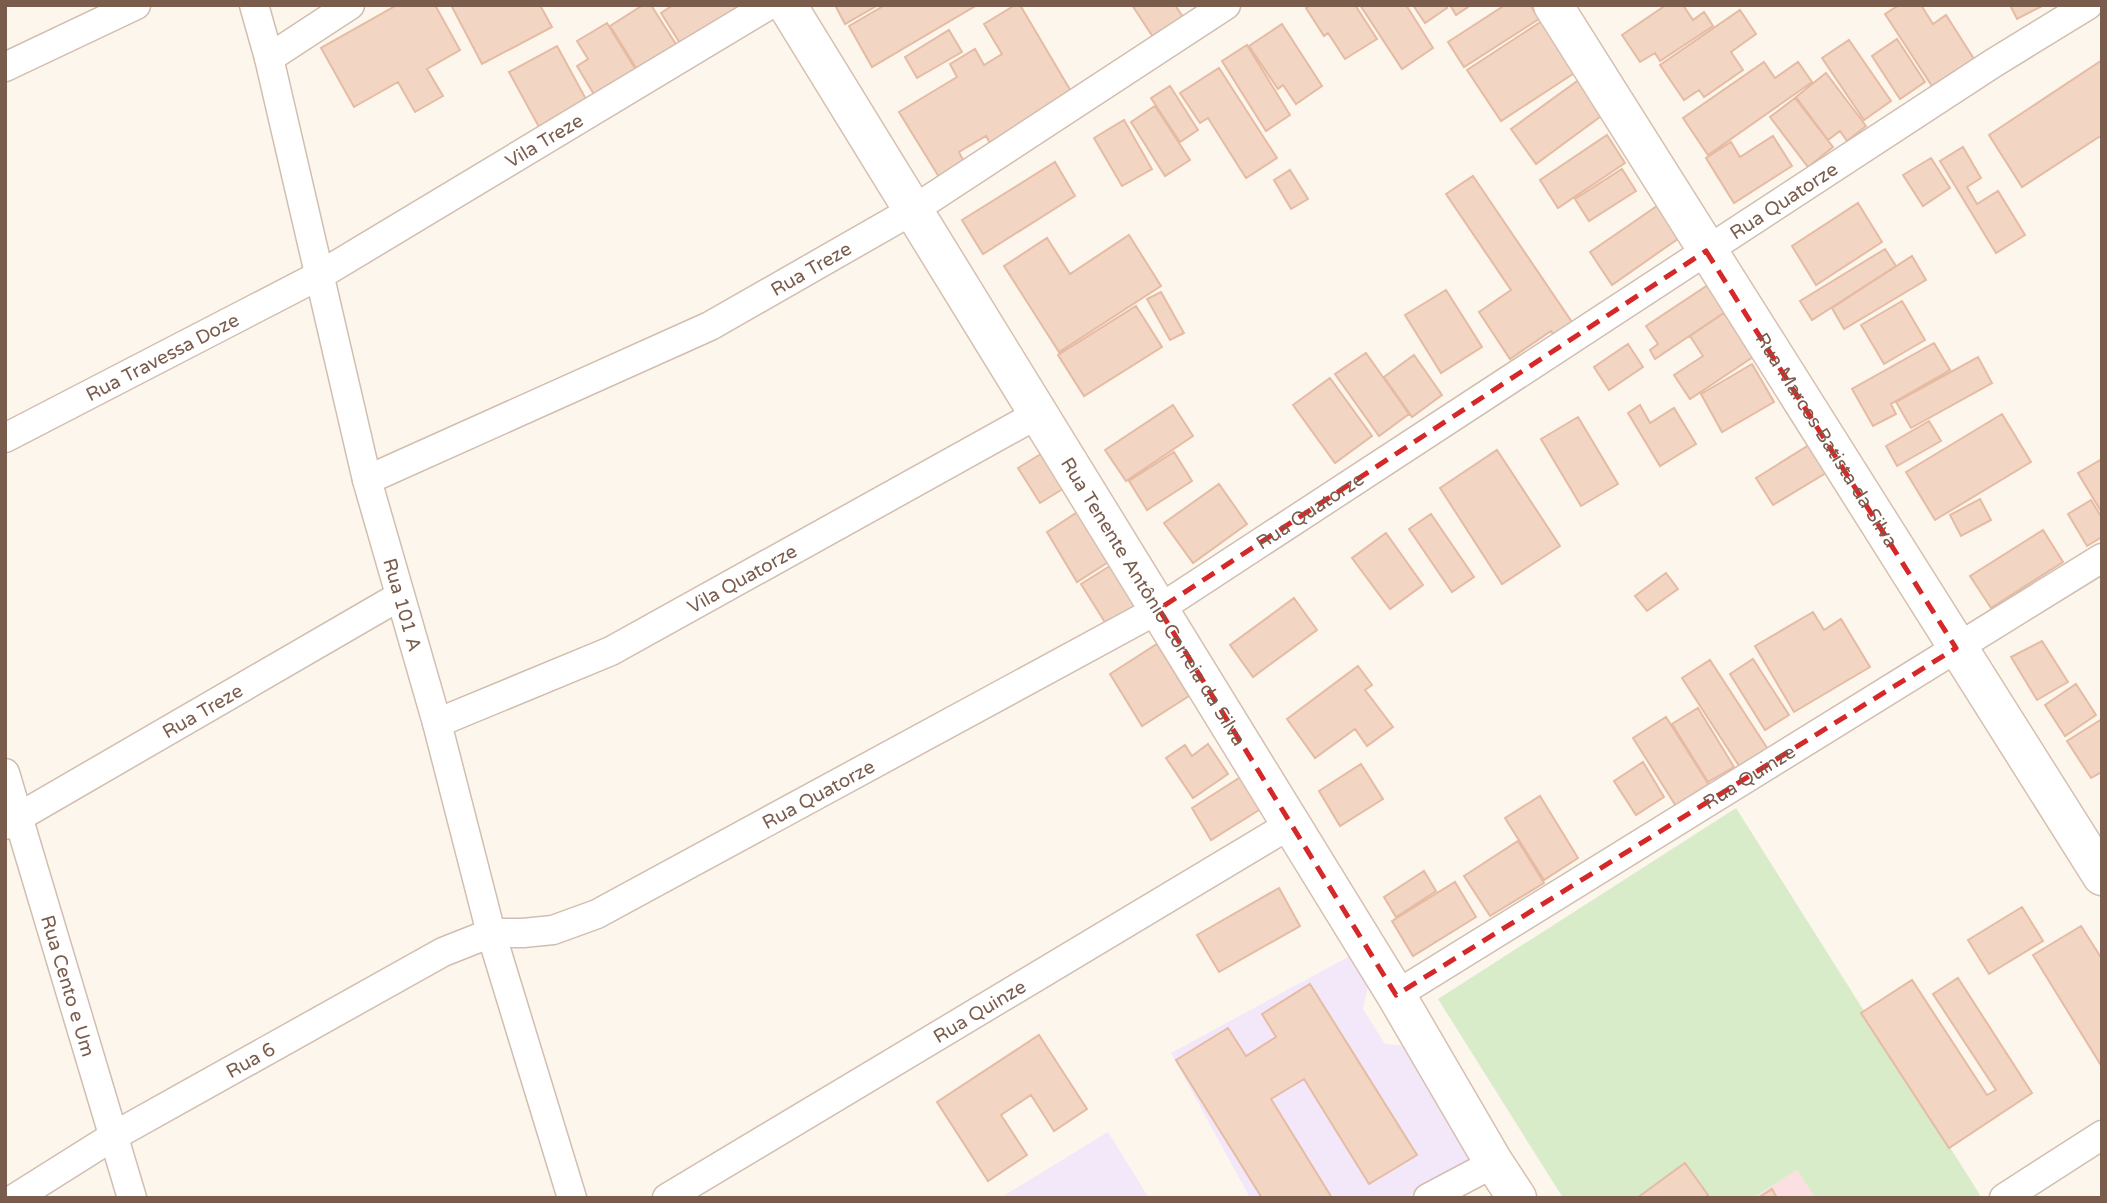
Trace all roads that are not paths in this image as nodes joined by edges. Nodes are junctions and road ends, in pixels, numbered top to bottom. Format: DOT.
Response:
graph roads {
  1 [pos="136,5"];
  2 [pos="254,5"];
  3 [pos="350,5"];
  4 [pos="769,5"];
  5 [pos="787,5"];
  6 [pos="1226,5"];
  7 [pos="1553,5"];
  8 [pos="2088,5"];
  9 [pos="269,58"];
  10 [pos="5,67"];
  11 [pos="914,210"];
  12 [pos="1706,251"];
  13 [pos="320,275"];
  14 [pos="1038,414"];
  15 [pos="5,438"];
  16 [pos="367,480"];
  17 [pos="2102,558"];
  18 [pos="400,596"];
  19 [pos="1159,609"];
  20 [pos="1956,648"];
  21 [pos="437,723"];
  22 [pos="5,773"];
  23 [pos="12,822"];
  24 [pos="1291,824"];
  25 [pos="2102,876"];
  26 [pos="491,933"];
  27 [pos="1396,995"];
  28 [pos="2102,1135"];
  29 [pos="112,1137"];
  30 [pos="1494,1163"];
  31 [pos="15,1198"];
  32 [pos="132,1198"];
  33 [pos="572,1198"];
  34 [pos="667,1198"];
  35 [pos="1428,1198"];
  36 [pos="1517,1198"];
  37 [pos="2004,1198"];
  1 -- 10 [label="street"];
  2 -- 9 [label="street, Rua 101 A"];
  3 -- 9 [label="street"];
  4 -- 13 [label="street, Vila Treze"];
  5 -- 11 [label="main road, Rua Tenente Antônio Correia da Silva"];
  6 -- 11 [label="street, Rua Treze"];
  7 -- 12 [label="main road, Rua Marcos Batista da Silva"];
  8 -- 12 [label="street, Rua Quatorze"];
  9 -- 13 [label="street, Rua 101 A"];
  11 -- 14 [label="main road, Rua Tenente Antônio Correia da Silva"];
  11 -- 16 [label="street, Rua Treze"];
  12 -- 19 [label="street, Rua Quatorze"];
  12 -- 20 [label="main road, Rua Marcos Batista da Silva"];
  13 -- 15 [label="street, Rua Travessa Doze"];
  13 -- 16 [label="street, Rua 101 A"];
  14 -- 19 [label="main road, Rua Tenente Antônio Correia da Silva"];
  14 -- 21 [label="street, Vila Quatorze"];
  16 -- 18 [label="street, Rua 101 A"];
  17 -- 20 [label="street, Rua Quinze"];
  18 -- 21 [label="street, Rua 101 A"];
  18 -- 23 [label="street, Rua Treze"];
  19 -- 24 [label="main road, Rua Tenente Antônio Correia da Silva"];
  19 -- 26 [label="street, Rua Quatorze"];
  20 -- 25 [label="main road, Rua Marcos Batista da Silva"];
  20 -- 27 [label="street, Rua Quinze"];
  21 -- 26 [label="street, Rua 101 A"];
  22 -- 23 [label="street, Rua Cento e Um"];
  23 -- 29 [label="street, Rua Cento e Um"];
  24 -- 27 [label="main road, Rua Tenente Antônio Correia da Silva"];
  24 -- 34 [label="street, Rua Quinze"];
  26 -- 29 [label="street, Rua 6"];
  26 -- 33 [label="street, Rua 101 A"];
  27 -- 30 [label="main road, Rua Tenente Antônio Correia da Silva"];
  28 -- 37 [label="street"];
  29 -- 31 [label="street, Rua 6"];
  29 -- 32 [label="street, Rua Cento e Um"];
  30 -- 35 [label="street"];
  30 -- 36 [label="main road, Rua Tenente Antônio Correia da Silva"];
}
